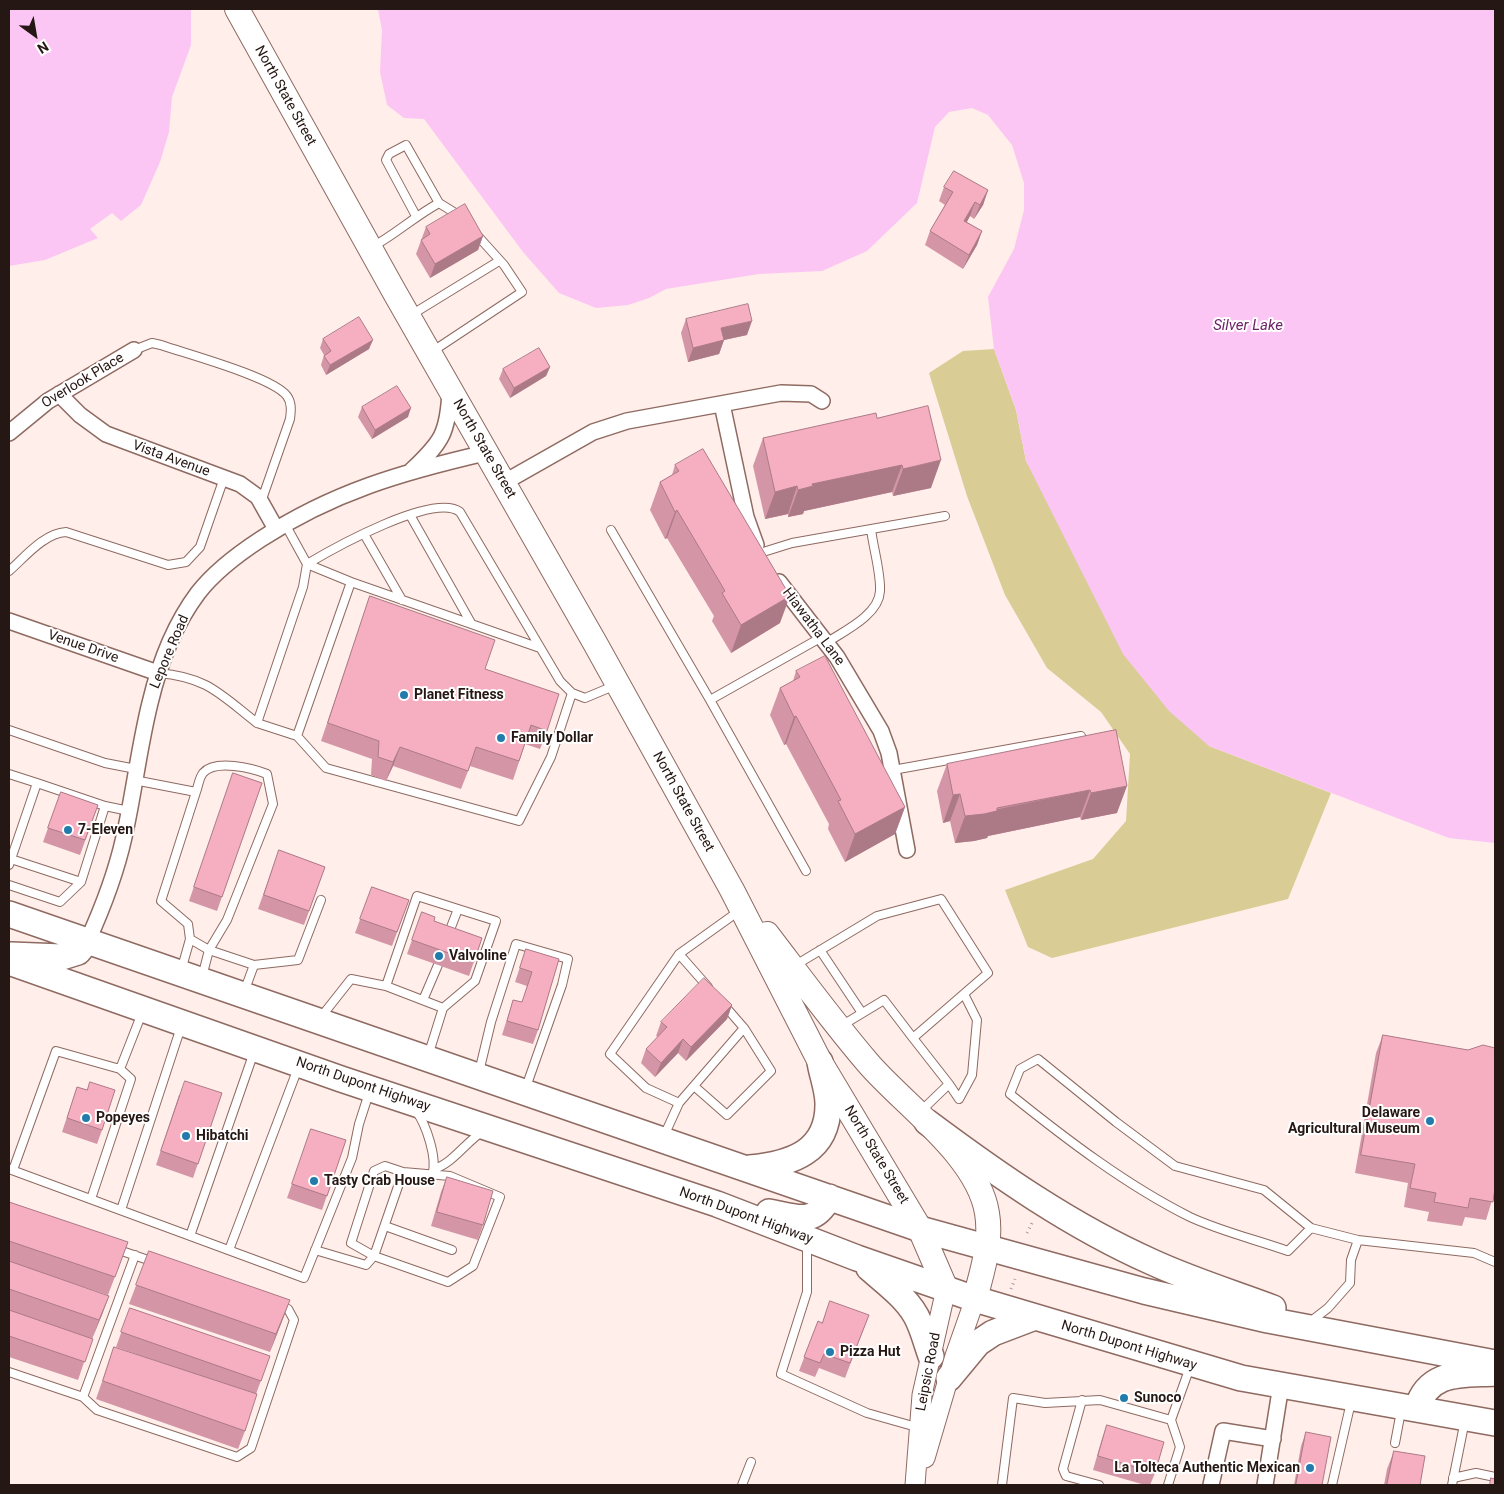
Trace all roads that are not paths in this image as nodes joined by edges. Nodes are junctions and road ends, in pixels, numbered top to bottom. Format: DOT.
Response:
graph roads {
  1 [pos="236,9"];
  2 [pos="439,203"];
  3 [pos="416,216"];
  4 [pos="466,224"];
  5 [pos="473,230"];
  6 [pos="370,248"];
  7 [pos="498,261"];
  8 [pos="408,316"];
  9 [pos="134,350"];
  10 [pos="429,353"];
  11 [pos="450,389"];
  12 [pos="60,394"];
  13 [pos="822,401"];
  14 [pos="722,404"];
  15 [pos="9,433"];
  16 [pos="486,453"];
  17 [pos="412,470"];
  18 [pos="224,478"];
  19 [pos="503,483"];
  20 [pos="261,502"];
  21 [pos="410,515"];
  22 [pos="945,516"];
  23 [pos="280,527"];
  24 [pos="871,529"];
  25 [pos="611,530"];
  26 [pos="364,534"];
  27 [pos="760,553"];
  28 [pos="307,564"];
  29 [pos="9,571"];
  30 [pos="351,582"];
  31 [pos="402,600"];
  32 [pos="9,621"];
  33 [pos="470,623"];
  34 [pos="824,640"];
  35 [pos="540,648"];
  36 [pos="158,672"];
  37 [pos="618,684"];
  38 [pos="572,693"];
  39 [pos="710,700"];
  40 [pos="257,722"];
  41 [pos="9,730"];
  42 [pos="297,736"];
  43 [pos="1081,736"];
  44 [pos="892,770"];
  45 [pos="9,774"];
  46 [pos="135,775"];
  47 [pos="37,783"];
  48 [pos="196,792"];
  49 [pos="105,806"];
  50 [pos="129,811"];
  51 [pos="907,850"];
  52 [pos="10,862"];
  53 [pos="806,872"];
  54 [pos="81,882"];
  55 [pos="9,885"];
  56 [pos="737,899"];
  57 [pos="321,900"];
  58 [pos="458,909"];
  59 [pos="9,914"];
  60 [pos="190,939"];
  61 [pos="88,940"];
  62 [pos="445,941"];
  63 [pos="209,950"];
  64 [pos="820,950"];
  65 [pos="9,954"];
  66 [pos="679,954"];
  67 [pos="9,962"];
  68 [pos="254,965"];
  69 [pos="438,965"];
  70 [pos="792,967"];
  71 [pos="190,977"];
  72 [pos="386,986"];
  73 [pos="712,991"];
  74 [pos="964,994"];
  75 [pos="243,995"];
  76 [pos="718,998"];
  77 [pos="423,1000"];
  78 [pos="443,1008"];
  79 [pos="144,1009"];
  80 [pos="862,1013"];
  81 [pos="318,1021"];
  82 [pos="183,1023"];
  83 [pos="840,1027"];
  84 [pos="744,1028"];
  85 [pos="914,1038"];
  86 [pos="255,1048"];
  87 [pos="427,1059"];
  88 [pos="820,1062"];
  89 [pos="299,1064"];
  90 [pos="120,1069"];
  91 [pos="478,1077"];
  92 [pos="949,1084"];
  93 [pos="694,1086"];
  94 [pos="370,1088"];
  95 [pos="524,1092"];
  96 [pos="410,1101"];
  97 [pos="679,1103"];
  98 [pos="923,1118"];
  99 [pos="488,1128"];
  100 [pos="662,1140"];
  101 [pos="745,1169"];
  102 [pos="11,1170"];
  103 [pos="403,1172"];
  104 [pos="433,1172"];
  105 [pos="829,1198"];
  106 [pos="91,1199"];
  107 [pos="717,1204"];
  108 [pos="122,1210"];
  109 [pos="384,1226"];
  110 [pos="1311,1228"];
  111 [pos="920,1229"];
  112 [pos="190,1236"];
  113 [pos="806,1238"];
  114 [pos="1358,1240"];
  115 [pos="108,1246"];
  116 [pos="988,1247"];
  117 [pos="229,1250"];
  118 [pos="315,1250"];
  119 [pos="452,1250"];
  120 [pos="135,1255"];
  121 [pos="374,1256"];
  122 [pos="858,1258"];
  123 [pos="1495,1262"];
  124 [pos="162,1265"];
  125 [pos="946,1289"];
  126 [pos="975,1299"];
  127 [pos="270,1302"];
  128 [pos="1035,1317"];
  129 [pos="1310,1322"];
  130 [pos="1341,1333"];
  131 [pos="931,1356"];
  132 [pos="1495,1363"];
  133 [pos="1190,1365"];
  134 [pos="9,1372"];
  135 [pos="1495,1373"];
  136 [pos="949,1378"];
  137 [pos="1281,1385"];
  138 [pos="83,1397"];
  139 [pos="1352,1398"];
  140 [pos="1082,1400"];
  141 [pos="1410,1408"];
  142 [pos="1465,1418"];
  143 [pos="1171,1420"];
  144 [pos="1495,1423"];
  145 [pos="920,1428"];
  146 [pos="1272,1439"];
  147 [pos="1394,1443"];
  148 [pos="750,1462"];
  149 [pos="1495,1477"];
  150 [pos="1452,1482"];
  151 [pos="742,1485"];
  152 [pos="916,1485"];
  153 [pos="1002,1485"];
  154 [pos="1099,1485"];
  155 [pos="1168,1485"];
  156 [pos="1211,1485"];
  157 [pos="1265,1485"];
  158 [pos="1332,1485"];
  1 -- 6 [label="main road, North State Street"];
  2 -- 3 [label="lane"];
  2 -- 3 [label="lane"];
  2 -- 4 [label="lane"];
  3 -- 6 [label="lane"];
  5 -- 7 [label="lane"];
  6 -- 8 [label="main road, North State Street"];
  7 -- 8 [label="lane"];
  7 -- 10 [label="lane"];
  8 -- 10 [label="main road, North State Street"];
  9 -- 12 [label="street, Overlook Place"];
  9 -- 20 [label="lane"];
  10 -- 11 [label="main road, North State Street"];
  11 -- 16 [label="main road, North State Street"];
  11 -- 17 [label="street"];
  12 -- 15 [label="street, Overlook Place"];
  12 -- 18 [label="street, Vista Avenue"];
  13 -- 14 [label="street"];
  14 -- 19 [label="street"];
  14 -- 27 [label="street, Hiawatha Lane"];
  16 -- 17 [label="street, Lepore Road"];
  16 -- 19 [label="main road, North State Street"];
  17 -- 23 [label="street, Lepore Road"];
  18 -- 20 [label="street, Vista Avenue"];
  18 -- 29 [label="lane"];
  19 -- 37 [label="main road, North State Street"];
  20 -- 23 [label="street, Vista Avenue"];
  21 -- 26 [label="lane"];
  21 -- 33 [label="lane"];
  21 -- 35 [label="lane"];
  22 -- 24 [label="lane"];
  23 -- 28 [label="lane"];
  23 -- 36 [label="street, Lepore Road"];
  24 -- 27 [label="lane"];
  24 -- 34 [label="lane"];
  25 -- 39 [label="lane"];
  26 -- 28 [label="lane"];
  26 -- 31 [label="lane"];
  27 -- 34 [label="street, Hiawatha Lane"];
  28 -- 30 [label="lane"];
  28 -- 40 [label="lane"];
  30 -- 31 [label="lane"];
  30 -- 42 [label="lane"];
  31 -- 33 [label="lane"];
  32 -- 36 [label="street, Venue Drive"];
  33 -- 35 [label="lane"];
  34 -- 39 [label="lane"];
  34 -- 44 [label="street, Hiawatha Lane"];
  35 -- 38 [label="lane"];
  36 -- 40 [label="lane"];
  36 -- 46 [label="street, Lepore Road"];
  37 -- 38 [label="lane"];
  37 -- 56 [label="main road, North State Street"];
  38 -- 42 [label="lane"];
  39 -- 53 [label="lane"];
  40 -- 42 [label="lane"];
  41 -- 46 [label="lane"];
  43 -- 44 [label="lane"];
  44 -- 51 [label="street, Hiawatha Lane"];
  45 -- 47 [label="lane"];
  46 -- 48 [label="lane"];
  46 -- 50 [label="street, Lepore Road"];
  47 -- 49 [label="lane"];
  47 -- 52 [label="lane"];
  48 -- 60 [label="lane"];
  48 -- 63 [label="lane"];
  49 -- 50 [label="lane"];
  49 -- 54 [label="lane"];
  50 -- 61 [label="street, Lepore Road"];
  52 -- 54 [label="lane"];
  54 -- 55 [label="lane"];
  56 -- 66 [label="lane"];
  56 -- 70 [label="main road, North State Street"];
  56 -- 88 [label="main road, North State Street"];
  57 -- 68 [label="lane"];
  58 -- 62 [label="lane"];
  58 -- 72 [label="lane"];
  58 -- 78 [label="lane"];
  59 -- 61 [label="highway"];
  60 -- 63 [label="lane"];
  60 -- 71 [label="lane"];
  61 -- 65 [label="highway"];
  61 -- 71 [label="highway"];
  63 -- 68 [label="lane"];
  63 -- 71 [label="lane"];
  64 -- 70 [label="lane"];
  64 -- 74 [label="lane"];
  64 -- 80 [label="lane"];
  66 -- 73 [label="lane"];
  66 -- 97 [label="lane"];
  67 -- 79 [label="highway, North Dupont Highway"];
  68 -- 75 [label="lane"];
  69 -- 77 [label="lane"];
  70 -- 83 [label="main road, North State Street"];
  71 -- 75 [label="highway"];
  72 -- 77 [label="lane"];
  72 -- 81 [label="lane"];
  74 -- 85 [label="lane"];
  74 -- 92 [label="lane"];
  75 -- 81 [label="highway"];
  76 -- 84 [label="lane"];
  77 -- 78 [label="lane"];
  78 -- 87 [label="lane"];
  79 -- 82 [label="highway, North Dupont Highway"];
  79 -- 90 [label="lane"];
  80 -- 83 [label="lane"];
  80 -- 85 [label="lane"];
  81 -- 87 [label="highway"];
  82 -- 86 [label="highway, North Dupont Highway"];
  82 -- 108 [label="lane"];
  83 -- 98 [label="main road, North State Street"];
  84 -- 93 [label="lane"];
  84 -- 93 [label="lane"];
  85 -- 92 [label="lane"];
  86 -- 89 [label="highway, North Dupont Highway"];
  86 -- 112 [label="lane"];
  87 -- 91 [label="highway"];
  88 -- 101 [label="highway"];
  88 -- 111 [label="main road, North State Street"];
  89 -- 94 [label="highway, North Dupont Highway"];
  89 -- 117 [label="lane"];
  90 -- 102 [label="lane"];
  90 -- 106 [label="lane"];
  91 -- 95 [label="highway"];
  91 -- 95 [label="lane"];
  92 -- 98 [label="lane"];
  93 -- 97 [label="lane"];
  94 -- 96 [label="highway, North Dupont Highway"];
  94 -- 118 [label="lane"];
  95 -- 100 [label="highway"];
  96 -- 99 [label="highway, North Dupont Highway"];
  96 -- 104 [label="lane"];
  97 -- 100 [label="lane"];
  98 -- 116 [label="main road, North State Street"];
  98 -- 129 [label="highway"];
  99 -- 104 [label="lane"];
  99 -- 107 [label="highway, North Dupont Highway"];
  100 -- 101 [label="highway"];
  101 -- 105 [label="highway"];
  102 -- 106 [label="lane"];
  103 -- 104 [label="lane"];
  103 -- 109 [label="lane"];
  103 -- 121 [label="lane"];
  104 -- 121 [label="lane"];
  105 -- 107 [label="highway"];
  105 -- 111 [label="highway"];
  106 -- 108 [label="lane"];
  107 -- 113 [label="highway, North Dupont Highway"];
  108 -- 112 [label="lane"];
  109 -- 119 [label="lane"];
  109 -- 121 [label="lane"];
  110 -- 110 [label="lane"];
  110 -- 114 [label="lane"];
  111 -- 116 [label="highway"];
  111 -- 125 [label="main road, North State Street"];
  112 -- 117 [label="lane"];
  113 -- 122 [label="highway, North Dupont Highway"];
  113 -- 145 [label="lane"];
  114 -- 123 [label="lane"];
  114 -- 129 [label="lane"];
  115 -- 120 [label="lane"];
  116 -- 126 [label="main road, North State Street"];
  116 -- 130 [label="highway"];
  117 -- 118 [label="lane"];
  118 -- 121 [label="lane"];
  120 -- 124 [label="lane"];
  120 -- 138 [label="lane"];
  122 -- 125 [label="highway, North Dupont Highway"];
  122 -- 131 [label="highway"];
  125 -- 126 [label="highway, North Dupont Highway"];
  125 -- 131 [label="street, Leipsic Road"];
  126 -- 128 [label="highway, North Dupont Highway"];
  126 -- 136 [label="street, Leipsic Road"];
  127 -- 138 [label="lane"];
  128 -- 133 [label="highway, North Dupont Highway"];
  128 -- 136 [label="highway"];
  129 -- 130 [label="highway"];
  130 -- 132 [label="highway"];
  131 -- 145 [label="street, Leipsic Road"];
  133 -- 137 [label="highway, North Dupont Highway"];
  133 -- 143 [label="lane"];
  134 -- 138 [label="lane"];
  135 -- 141 [label="highway"];
  136 -- 152 [label="street, Leipsic Road"];
  137 -- 139 [label="highway, North Dupont Highway"];
  137 -- 146 [label="street"];
  139 -- 141 [label="highway, North Dupont Highway"];
  139 -- 158 [label="lane"];
  140 -- 143 [label="lane"];
  140 -- 153 [label="lane"];
  140 -- 154 [label="lane"];
  141 -- 142 [label="highway, North Dupont Highway"];
  141 -- 147 [label="lane"];
  142 -- 144 [label="highway, North Dupont Highway"];
  142 -- 150 [label="lane"];
  143 -- 155 [label="lane"];
  145 -- 152 [label="street, Leipsic Road"];
  146 -- 156 [label="street"];
  146 -- 157 [label="street"];
  148 -- 151 [label="lane"];
  149 -- 150 [label="lane"];
}
